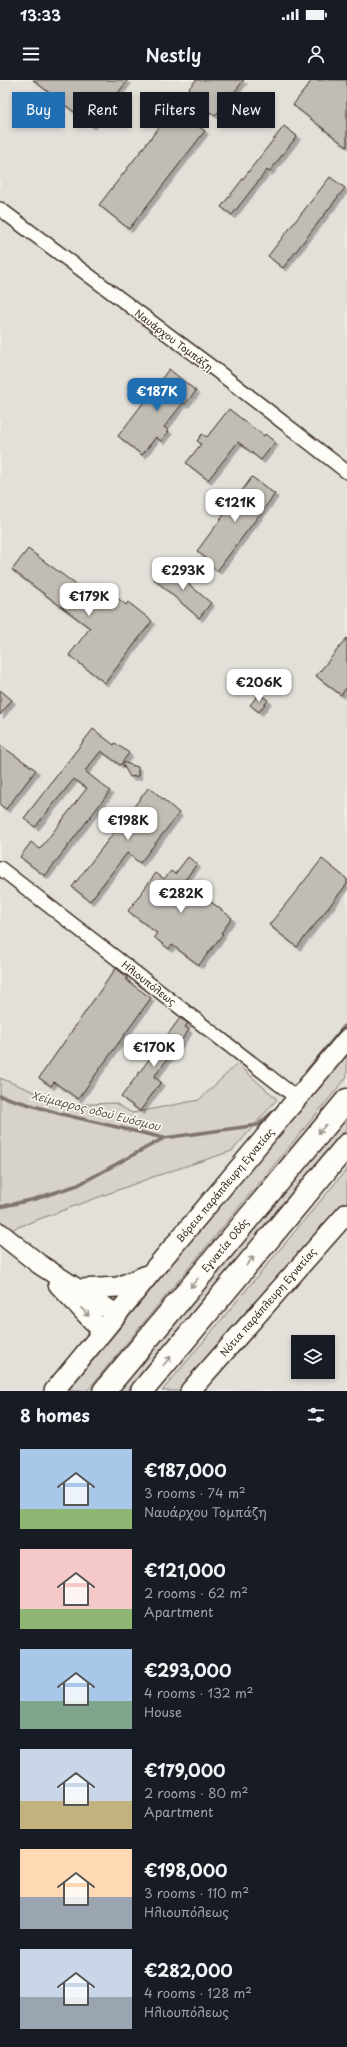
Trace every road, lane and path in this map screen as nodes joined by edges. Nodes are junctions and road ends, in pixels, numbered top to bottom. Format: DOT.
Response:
graph roads {
  1 [pos="0,209"];
  2 [pos="347,472"];
  3 [pos="0,868"];
  4 [pos="347,1039"];
  5 [pos="297,1098"];
  6 [pos="347,1100"];
  7 [pos="347,1145"];
  8 [pos="347,1213"];
  9 [pos="0,1233"];
  10 [pos="39,1264"];
  11 [pos="150,1274"];
  12 [pos="80,1289"];
  13 [pos="116,1314"];
  14 [pos="102,1331"];
  15 [pos="54,1391"];
  16 [pos="104,1391"];
  17 [pos="142,1391"];
  18 [pos="190,1391"];
  1 -- 2 [label="street, Ναυάρχου Τομπάζη"];
  3 -- 5 [label="street, Ηλιουπόλεως"];
  4 -- 5 [label="street, Βόρεια παράπλευρη Εγνατίας"];
  5 -- 11 [label="street, Βόρεια παράπλευρη Εγνατίας"];
  6 -- 16 [label="highway, Εγνατία Οδός, one-way"];
  17 -- 7 [label="highway, one-way"];
  8 -- 18 [label="street, Νότια παράπλευρη Εγνατίας"];
  9 -- 10 [label="street"];
  10 -- 12 [label="street"];
  10 -- 14 [label="street, one-way"];
  11 -- 12 [label="street"];
  11 -- 13 [label="street, Βόρεια παράπλευρη Εγνατίας"];
  12 -- 13 [label="street"];
  13 -- 14 [label="street, Βόρεια παράπλευρη Εγνατίας"];
  14 -- 15 [label="street, Βόρεια παράπλευρη Εγνατίας"];
}
